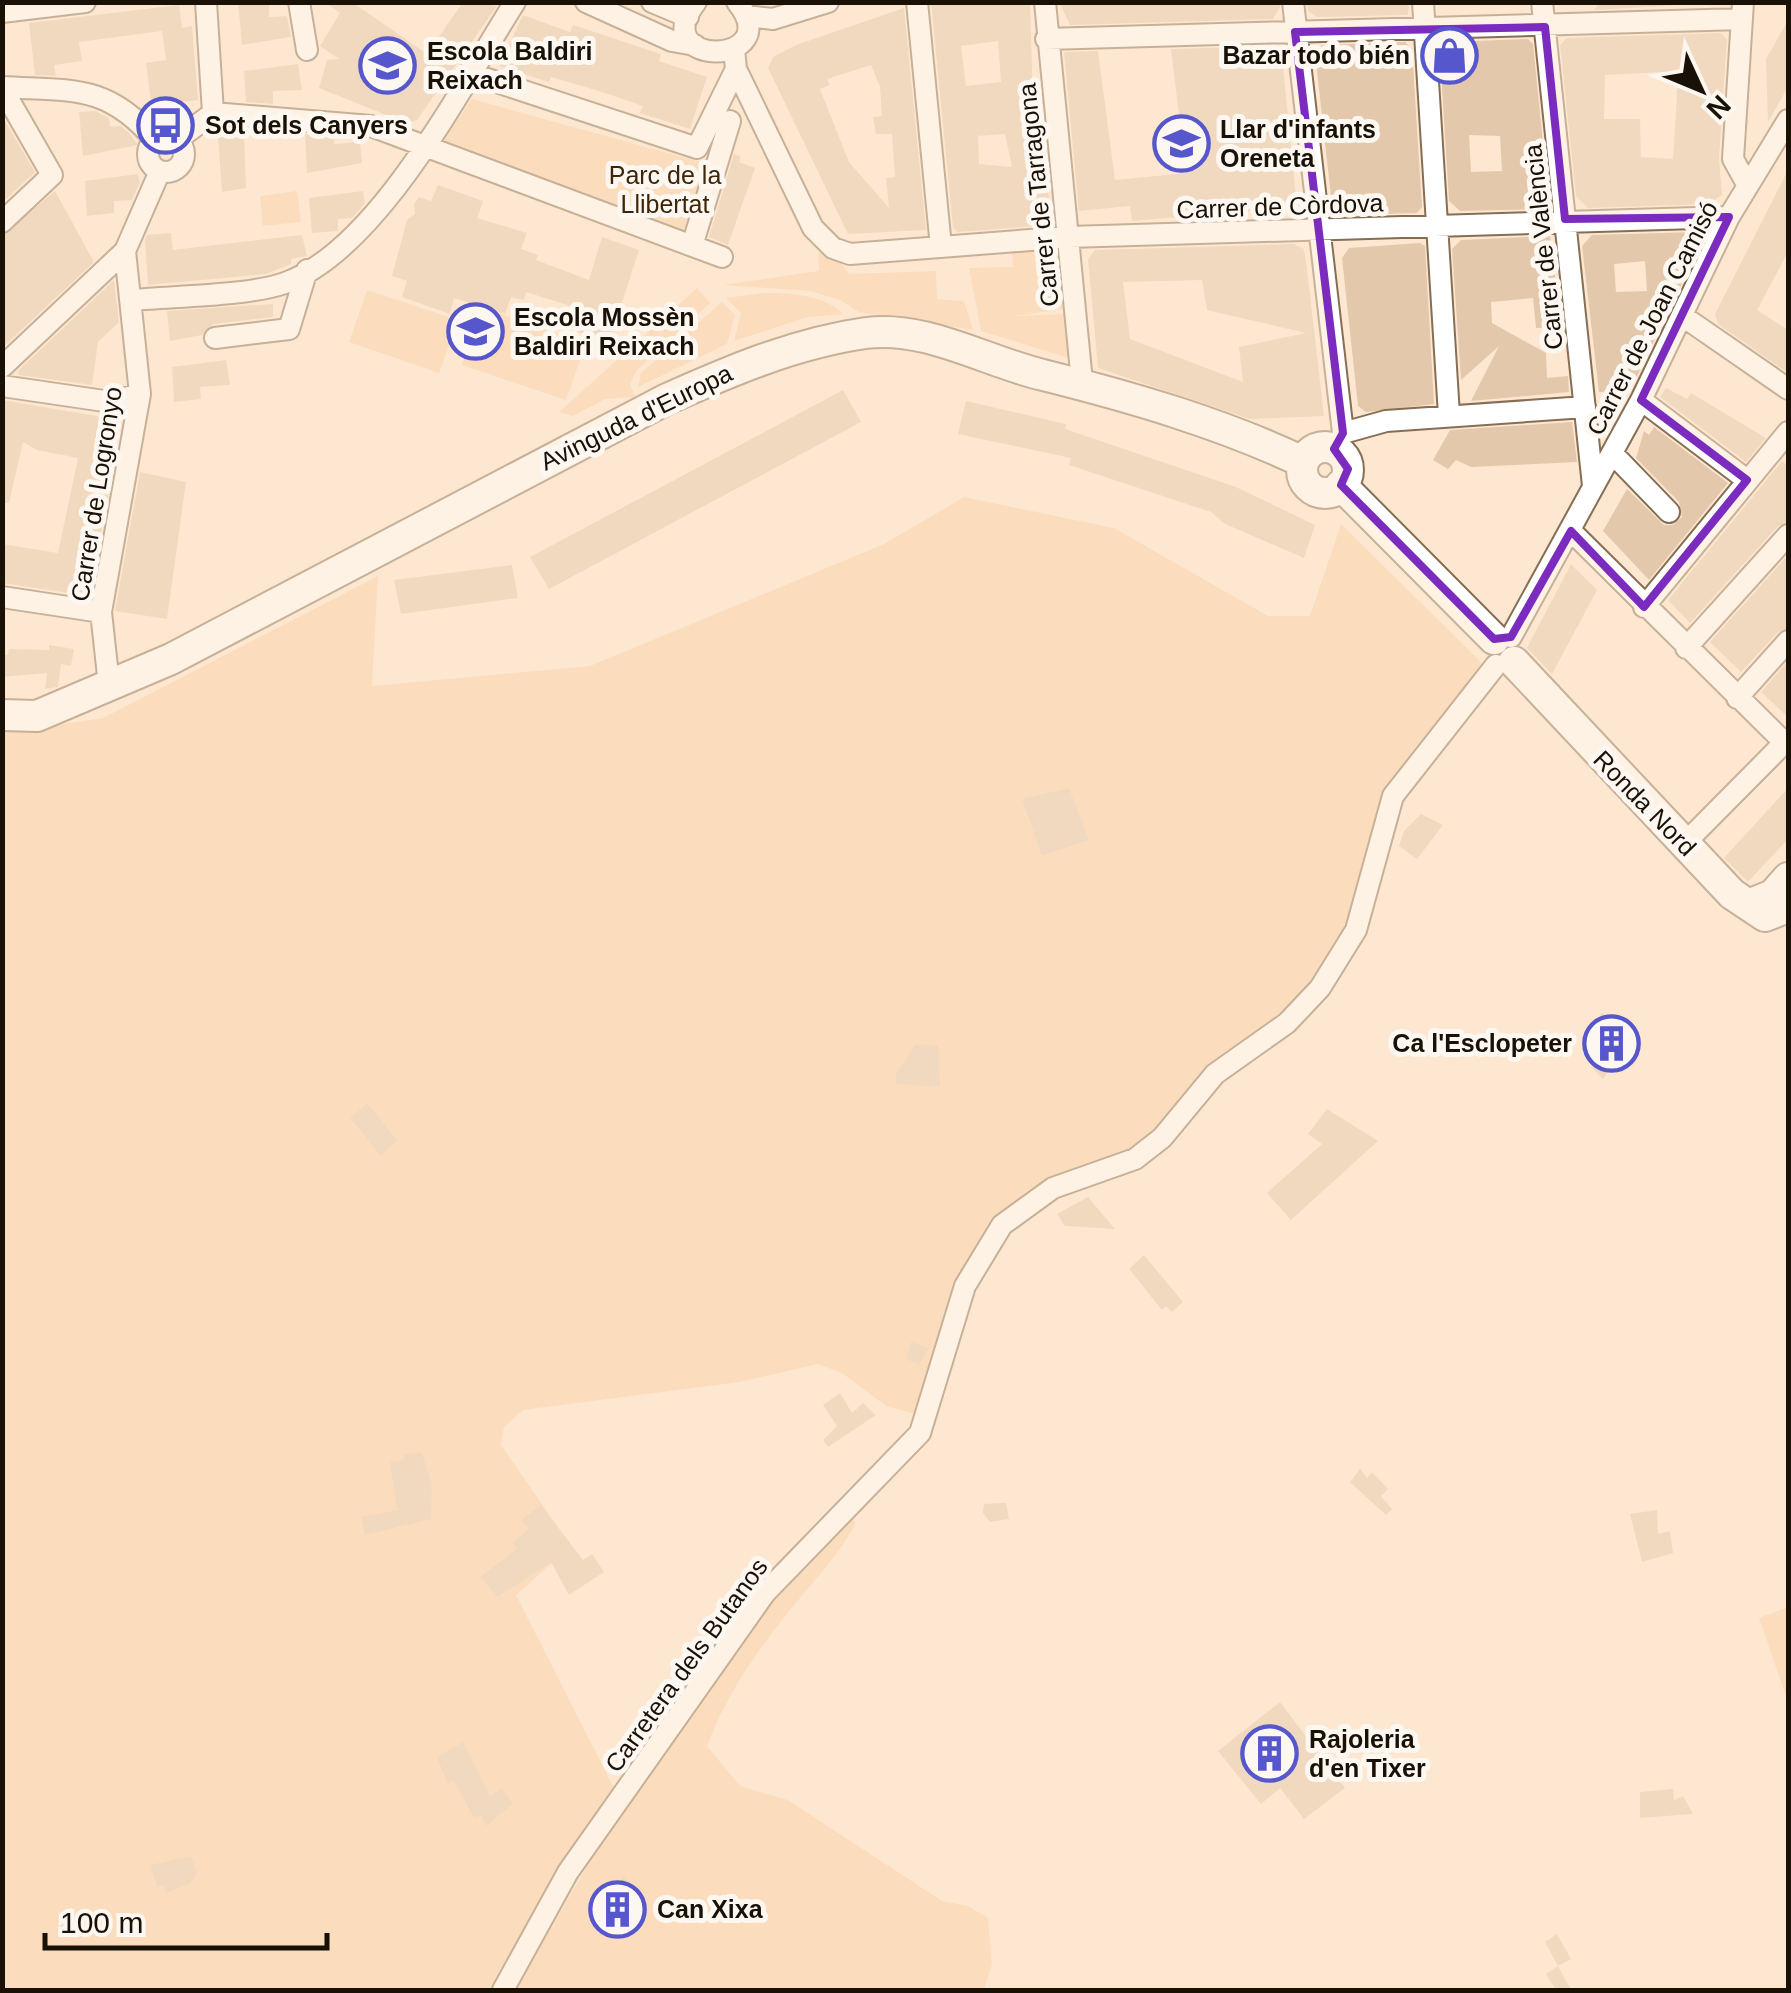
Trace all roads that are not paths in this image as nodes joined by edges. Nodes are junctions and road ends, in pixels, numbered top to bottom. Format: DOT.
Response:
graph roads {
  1 [pos="85,2"];
  2 [pos="206,2"];
  3 [pos="299,2"];
  4 [pos="515,2"];
  5 [pos="586,2"];
  6 [pos="652,2"];
  7 [pos="828,2"];
  8 [pos="917,2"];
  9 [pos="1046,2"];
  10 [pos="1293,2"];
  11 [pos="1423,2"];
  12 [pos="1542,2"];
  13 [pos="692,10"];
  14 [pos="1743,11"];
  15 [pos="2,12"];
  16 [pos="1545,28"];
  17 [pos="1425,29"];
  18 [pos="1295,32"];
  19 [pos="740,34"];
  20 [pos="1046,39"];
  21 [pos="694,45"];
  22 [pos="307,50"];
  23 [pos="470,72"];
  24 [pos="2,87"];
  25 [pos="213,113"];
  26 [pos="1788,120"];
  27 [pos="730,121"];
  28 [pos="155,140"];
  29 [pos="177,140"];
  30 [pos="422,145"];
  31 [pos="160,171"];
  32 [pos="1748,186"];
  33 [pos="1729,217"];
  34 [pos="1565,218"];
  35 [pos="2,222"];
  36 [pos="1436,226"];
  37 [pos="1321,230"];
  38 [pos="1069,236"];
  39 [pos="692,246"];
  40 [pos="941,247"];
  41 [pos="124,251"];
  42 [pos="722,256"];
  43 [pos="306,270"];
  44 [pos="133,300"];
  45 [pos="1684,317"];
  46 [pos="215,338"];
  47 [pos="2,368"];
  48 [pos="1082,382"];
  49 [pos="2,386"];
  50 [pos="1788,390"];
  51 [pos="140,394"];
  52 [pos="1642,400"];
  53 [pos="1586,406"];
  54 [pos="1449,415"];
  55 [pos="1339,441"];
  56 [pos="1785,444"];
  57 [pos="1612,453"];
  58 [pos="1303,462"];
  59 [pos="1748,480"];
  60 [pos="1342,485"];
  61 [pos="1593,486"];
  62 [pos="1669,512"];
  63 [pos="1571,531"];
  64 [pos="1788,535"];
  65 [pos="2,596"];
  66 [pos="1644,607"];
  67 [pos="101,612"];
  68 [pos="1788,641"];
  69 [pos="1686,648"];
  70 [pos="1504,651"];
  71 [pos="110,686"];
  72 [pos="1738,698"];
  73 [pos="2,715"];
  74 [pos="1787,742"];
  75 [pos="1684,844"];
  76 [pos="1788,878"];
  77 [pos="1768,909"];
  78 [pos="503,1990"];
  1 -- 15 [label="street"];
  2 -- 25 [label="street"];
  3 -- 22 [label="street"];
  4 -- 23 [label="street"];
  5 -- 21 [label="street"];
  6 -- 13 [label="street"];
  7 -- 19 [label="street"];
  8 -- 40 [label="street"];
  9 -- 20 [label="street, Carrer de Tarragona"];
  10 -- 18 [label="street"];
  11 -- 17 [label="street"];
  12 -- 16 [label="street, Carrer de València"];
  13 -- 21 [label="street"];
  14 -- 16 [label="street"];
  14 -- 32 [label="street, Carrer de Joan Camisó"];
  16 -- 17 [label="street"];
  16 -- 34 [label="street, Carrer de València"];
  17 -- 18 [label="street"];
  17 -- 36 [label="street"];
  18 -- 20 [label="street"];
  18 -- 37 [label="street"];
  19 -- 21 [label="street"];
  19 -- 23 [label="street"];
  19 -- 40 [label="street, Carrer de Còrdova"];
  20 -- 38 [label="street, Carrer de Tarragona"];
  23 -- 30 [label="street"];
  24 -- 28 [label="street"];
  24 -- 35 [label="street"];
  25 -- 29 [label="street"];
  25 -- 30 [label="street"];
  26 -- 32 [label="street"];
  27 -- 39 [label="street"];
  28 -- 29 [label="street"];
  28 -- 31 [label="street"];
  29 -- 31 [label="street"];
  30 -- 39 [label="street"];
  30 -- 43 [label="street"];
  31 -- 41 [label="street"];
  32 -- 33 [label="street, Carrer de Joan Camisó"];
  33 -- 34 [label="street, Carrer de Còrdova"];
  33 -- 45 [label="street, Carrer de Joan Camisó"];
  34 -- 36 [label="street, Carrer de Còrdova"];
  34 -- 53 [label="street, Carrer de València"];
  36 -- 37 [label="street, Carrer de Còrdova"];
  36 -- 54 [label="street"];
  37 -- 38 [label="street, Carrer de Còrdova"];
  37 -- 55 [label="street"];
  38 -- 40 [label="street, Carrer de Còrdova"];
  38 -- 48 [label="street, Carrer de Tarragona"];
  39 -- 42 [label="street"];
  41 -- 44 [label="street, Carrer de Logronyo"];
  41 -- 47 [label="street"];
  43 -- 44 [label="street"];
  43 -- 46 [label="street"];
  44 -- 51 [label="street, Carrer de Logronyo"];
  45 -- 50 [label="street"];
  45 -- 52 [label="street, Carrer de Joan Camisó"];
  48 -- 58 [label="street, Avinguda d'Europa"];
  48 -- 71 [label="street, Avinguda d'Europa"];
  49 -- 51 [label="street"];
  51 -- 67 [label="street, Carrer de Logronyo"];
  52 -- 57 [label="street, Carrer de Joan Camisó"];
  52 -- 59 [label="street"];
  53 -- 54 [label="street"];
  53 -- 61 [label="street, Carrer de València"];
  54 -- 55 [label="street"];
  55 -- 58 [label="street"];
  55 -- 60 [label="street"];
  56 -- 59 [label="street"];
  57 -- 61 [label="street, Carrer de Joan Camisó"];
  57 -- 62 [label="street"];
  58 -- 60 [label="street"];
  59 -- 66 [label="street"];
  60 -- 70 [label="street, Ronda Nord"];
  61 -- 63 [label="street, Carrer de Joan Camisó"];
  63 -- 66 [label="street"];
  63 -- 70 [label="street, Carrer de Joan Camisó"];
  64 -- 69 [label="street"];
  65 -- 67 [label="street"];
  66 -- 69 [label="street"];
  67 -- 71 [label="street, Carrer de Logronyo"];
  68 -- 72 [label="street"];
  69 -- 72 [label="street"];
  70 -- 75 [label="street, Ronda Nord"];
  70 -- 78 [label="street, Carretera dels Butanos"];
  71 -- 73 [label="street, Avinguda d'Europa"];
  72 -- 74 [label="street"];
  74 -- 75 [label="street"];
  75 -- 77 [label="street, Ronda Nord"];
  76 -- 77 [label="street, Ronda Nord"];
}
